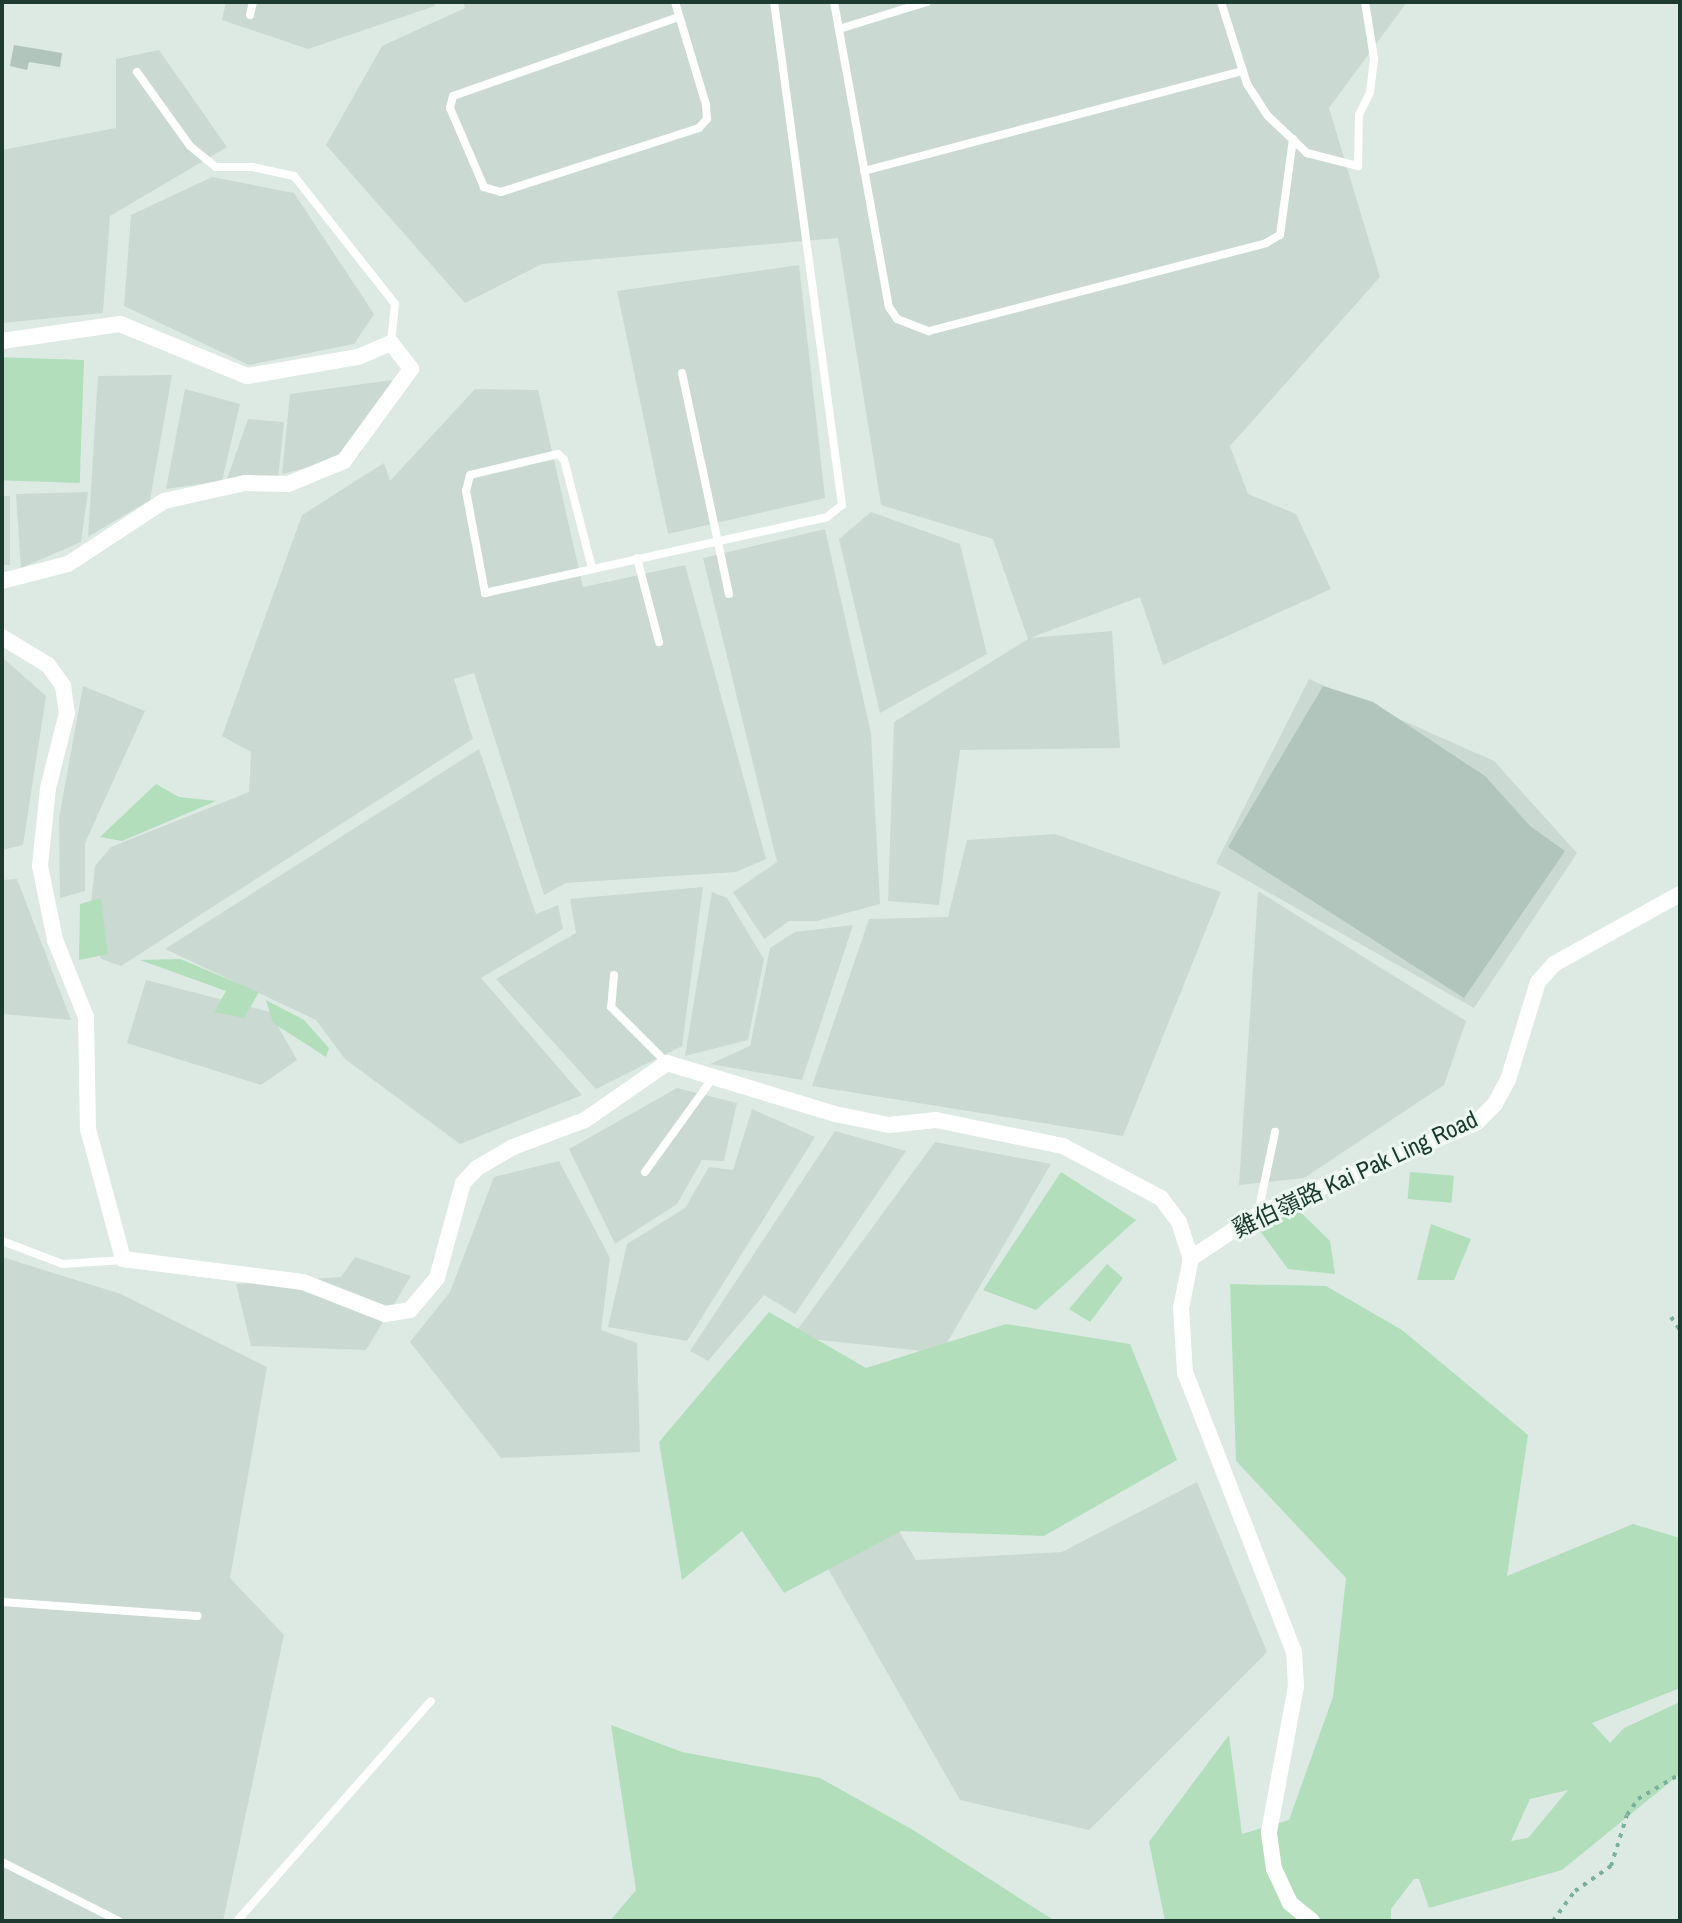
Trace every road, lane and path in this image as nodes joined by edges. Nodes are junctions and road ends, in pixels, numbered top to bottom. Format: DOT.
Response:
graph roads {
  1 [pos="253,2"];
  2 [pos="675,2"];
  3 [pos="774,2"];
  4 [pos="834,2"];
  5 [pos="927,2"];
  6 [pos="1221,2"];
  7 [pos="1365,2"];
  8 [pos="250,15"];
  9 [pos="679,17"];
  10 [pos="839,29"];
  11 [pos="1243,71"];
  12 [pos="137,72"];
  13 [pos="1293,139"];
  14 [pos="864,171"];
  15 [pos="2,341"];
  16 [pos="391,343"];
  17 [pos="682,373"];
  18 [pos="715,541"];
  19 [pos="637,558"];
  20 [pos="592,568"];
  21 [pos="2,581"];
  22 [pos="729,594"];
  23 [pos="2,637"];
  24 [pos="659,642"];
  25 [pos="1680,894"];
  26 [pos="614,975"];
  27 [pos="667,1063"];
  28 [pos="712,1079"];
  29 [pos="1275,1132"];
  30 [pos="645,1172"];
  31 [pos="1258,1214"];
  32 [pos="2,1241"];
  33 [pos="1191,1258"];
  34 [pos="123,1259"];
  35 [pos="1671,1317"];
  36 [pos="1680,1330"];
  37 [pos="2,1602"];
  38 [pos="198,1616"];
  39 [pos="431,1701"];
  40 [pos="1680,1774"];
  41 [pos="2,1862"];
  42 [pos="119,1921"];
  43 [pos="237,1921"];
  44 [pos="1312,1921"];
  45 [pos="1553,1921"];
  1 -- 8 [label="lane"];
  2 -- 9 [label="lane"];
  3 -- 18 [label="lane"];
  4 -- 10 [label="lane"];
  5 -- 10 [label="lane"];
  6 -- 11 [label="lane"];
  7 -- 13 [label="lane"];
  9 -- 9 [label="lane"];
  10 -- 14 [label="lane"];
  11 -- 13 [label="lane"];
  11 -- 14 [label="lane"];
  12 -- 16 [label="lane"];
  13 -- 14 [label="lane"];
  15 -- 16 [label="street"];
  16 -- 21 [label="street"];
  17 -- 18 [label="lane"];
  18 -- 19 [label="lane"];
  18 -- 22 [label="lane"];
  19 -- 20 [label="lane"];
  19 -- 24 [label="lane"];
  20 -- 20 [label="lane"];
  23 -- 34 [label="street"];
  25 -- 31 [label="street, 雞伯嶺路 Kai Pak Ling Road"];
  26 -- 27 [label="lane"];
  27 -- 28 [label="street"];
  27 -- 34 [label="street"];
  28 -- 30 [label="lane"];
  28 -- 33 [label="street"];
  29 -- 31 [label="lane"];
  31 -- 33 [label="street, 雞伯嶺路 Kai Pak Ling Road"];
  32 -- 34 [label="lane"];
  33 -- 44 [label="street"];
  35 -- 36 [label="path"];
  37 -- 38 [label="lane"];
  39 -- 43 [label="lane"];
  40 -- 45 [label="path"];
  41 -- 42 [label="lane"];
}
